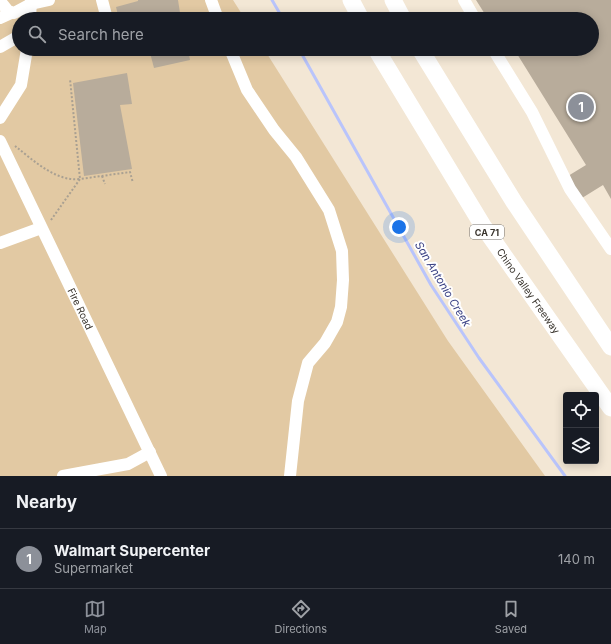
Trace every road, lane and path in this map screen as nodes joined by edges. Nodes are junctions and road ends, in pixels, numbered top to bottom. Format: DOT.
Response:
graph roads {
  1 [pos="49,0"];
  2 [pos="102,0"];
  3 [pos="211,0"];
  4 [pos="351,0"];
  5 [pos="393,0"];
  6 [pos="464,0"];
  7 [pos="0,1"];
  8 [pos="31,2"];
  9 [pos="30,12"];
  10 [pos="105,12"];
  11 [pos="215,12"];
  12 [pos="357,12"];
  13 [pos="399,12"];
  14 [pos="471,12"];
  15 [pos="5,15"];
  16 [pos="12,40"];
  17 [pos="0,47"];
  18 [pos="26,56"];
  19 [pos="233,56"];
  20 [pos="380,56"];
  21 [pos="424,56"];
  22 [pos="497,56"];
  23 [pos="70,79"];
  24 [pos="0,118"];
  25 [pos="6,142"];
  26 [pos="102,176"];
  27 [pos="80,179"];
  28 [pos="133,183"];
  29 [pos="105,184"];
  30 [pos="42,230"];
  31 [pos="0,243"];
  32 [pos="611,249"];
  33 [pos="611,347"];
  34 [pos="611,408"];
  35 [pos="150,452"];
  36 [pos="63,476"];
  37 [pos="161,476"];
  38 [pos="290,476"];
  1 -- 8 [label="street"];
  2 -- 10 [label="street"];
  3 -- 11 [label="street"];
  4 -- 12 [label="highway"];
  5 -- 13 [label="highway"];
  6 -- 14 [label="street"];
  7 -- 15 [label="street"];
  8 -- 9 [label="street"];
  8 -- 15 [label="street"];
  16 -- 17 [label="street"];
  18 -- 24 [label="street"];
  19 -- 38 [label="street"];
  20 -- 34 [label="highway, Chino Valley Freeway / CA 71"];
  21 -- 33 [label="highway"];
  22 -- 32 [label="street"];
  23 -- 27 [label="path"];
  25 -- 27 [label="path"];
  25 -- 30 [label="street, Fire Road"];
  26 -- 27 [label="path"];
  26 -- 28 [label="path"];
  26 -- 29 [label="path"];
  27 -- 30 [label="path"];
  30 -- 31 [label="street"];
  30 -- 35 [label="street, Fire Road"];
  35 -- 36 [label="street"];
  35 -- 37 [label="street, Fire Road"];
}
